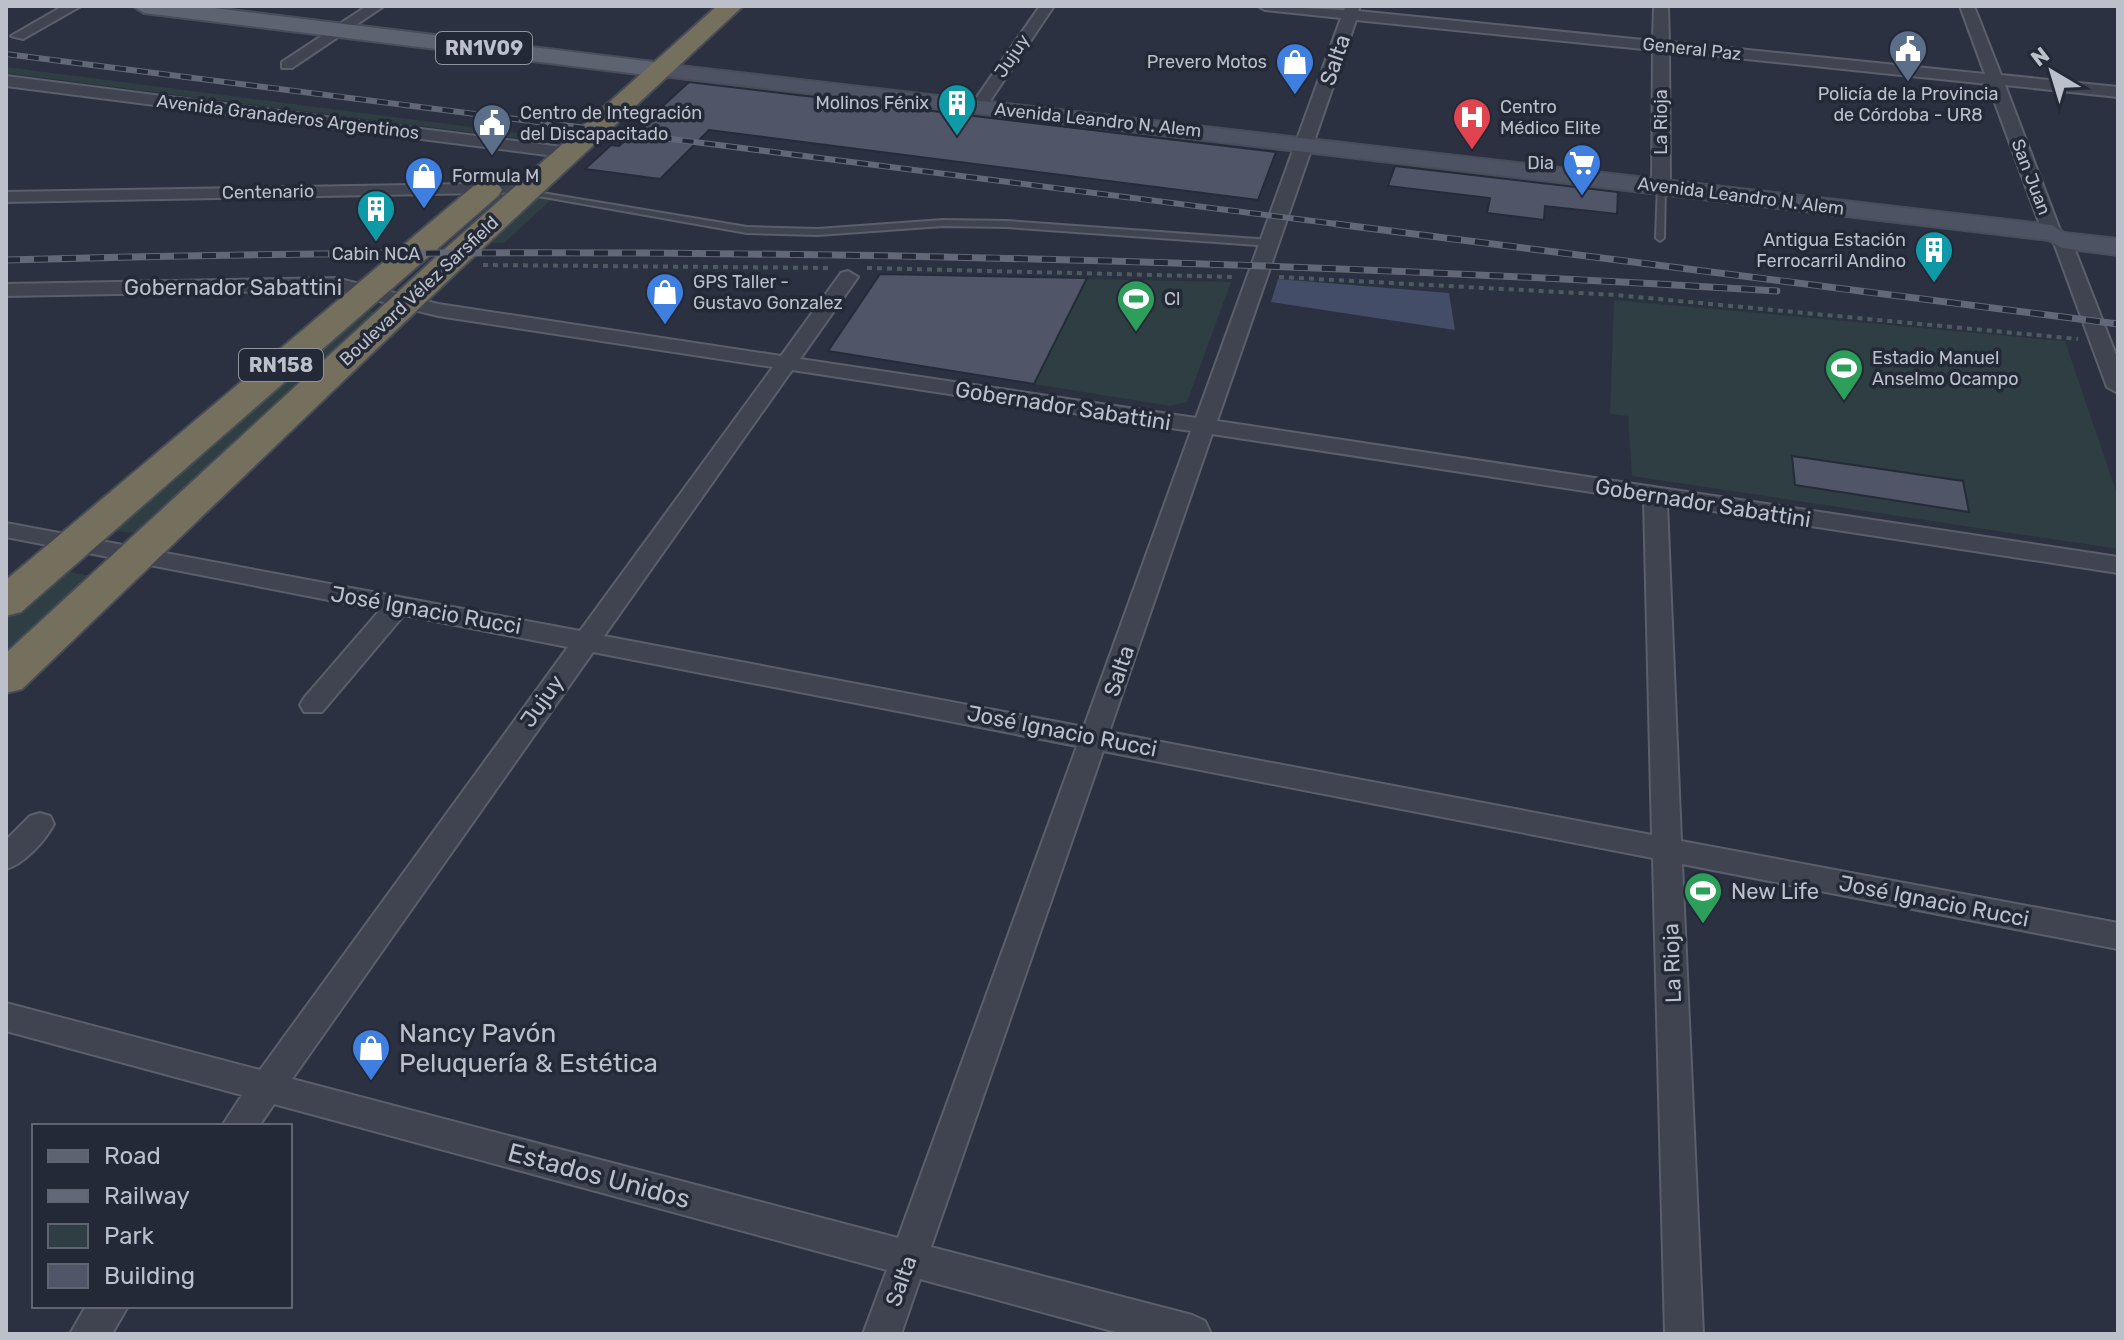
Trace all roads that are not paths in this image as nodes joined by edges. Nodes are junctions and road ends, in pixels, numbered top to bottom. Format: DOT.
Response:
graph roads {
  1 [pos="74,6"];
  2 [pos="144,6"];
  3 [pos="377,6"];
  4 [pos="696,6"];
  5 [pos="731,6"];
  6 [pos="1047,6"];
  7 [pos="1265,6"];
  8 [pos="1661,6"];
  9 [pos="1967,6"];
  10 [pos="1352,10"];
  11 [pos="340,30"];
  12 [pos="18,36"];
  13 [pos="1662,46"];
  14 [pos="287,65"];
  15 [pos="628,66"];
  16 [pos="662,70"];
  17 [pos="1994,80"];
  18 [pos="6,81"];
  19 [pos="2118,92"];
  20 [pos="978,107"];
  21 [pos="1306,144"];
  22 [pos="535,149"];
  23 [pos="570,153"];
  24 [pos="1661,186"];
  25 [pos="489,188"];
  26 [pos="528,190"];
  27 [pos="6,197"];
  28 [pos="2057,237"];
  29 [pos="1660,238"];
  30 [pos="1271,243"];
  31 [pos="2118,247"];
  32 [pos="847,271"];
  33 [pos="6,290"];
  34 [pos="368,290"];
  35 [pos="407,301"];
  36 [pos="784,363"];
  37 [pos="2118,387"];
  38 [pos="1205,428"];
  39 [pos="1655,495"];
  40 [pos="6,530"];
  41 [pos="74,542"];
  42 [pos="141,555"];
  43 [pos="2118,565"];
  44 [pos="6,602"];
  45 [pos="398,606"];
  46 [pos="587,639"];
  47 [pos="6,678"];
  48 [pos="313,705"];
  49 [pos="1096,737"];
  50 [pos="40,824"];
  51 [pos="1668,850"];
  52 [pos="6,858"];
  53 [pos="2118,936"];
  54 [pos="6,1017"];
  55 [pos="268,1086"];
  56 [pos="240,1124"];
  57 [pos="908,1260"];
  58 [pos="108,1308"];
  59 [pos="89,1334"];
  60 [pos="882,1334"];
  61 [pos="1192,1334"];
  62 [pos="1684,1334"];
  1 -- 12 [label="street"];
  2 -- 11 [label="main road, Avenida Leandro N. Alem / RN1V09"];
  3 -- 11 [label="street"];
  4 -- 15 [label="highway, Boulevard Vélez Sarsfield / RN158"];
  5 -- 16 [label="highway, Boulevard Vélez Sarsfield / RN158"];
  6 -- 20 [label="street, Jujuy"];
  7 -- 10 [label="street, General Paz"];
  8 -- 13 [label="street, La Rioja"];
  9 -- 17 [label="street, San Juan"];
  10 -- 13 [label="street, General Paz"];
  10 -- 21 [label="street, Salta"];
  11 -- 14 [label="street"];
  11 -- 15 [label="main road, Avenida Leandro N. Alem / RN1V09"];
  13 -- 17 [label="street, General Paz"];
  13 -- 24 [label="street, La Rioja"];
  15 -- 16 [label="main road, Avenida Leandro N. Alem / RN1V09"];
  15 -- 22 [label="highway, Boulevard Vélez Sarsfield / RN158"];
  16 -- 20 [label="street, Avenida Leandro N. Alem"];
  16 -- 23 [label="highway, Boulevard Vélez Sarsfield / RN158"];
  17 -- 19 [label="street, General Paz"];
  17 -- 28 [label="street, San Juan"];
  18 -- 22 [label="street, Avenida Granaderos Argentinos"];
  20 -- 21 [label="street, Avenida Leandro N. Alem"];
  21 -- 24 [label="street, Avenida Leandro N. Alem"];
  21 -- 30 [label="street, Salta"];
  22 -- 23 [label="street, Avenida Granaderos Argentinos"];
  22 -- 25 [label="highway, Boulevard Vélez Sarsfield / RN158"];
  23 -- 26 [label="highway, Boulevard Vélez Sarsfield / RN158"];
  24 -- 28 [label="street, Avenida Leandro N. Alem"];
  24 -- 29 [label="lane, La Rioja"];
  25 -- 26 [label="street, Centenario"];
  25 -- 27 [label="street, Centenario"];
  25 -- 34 [label="highway, Boulevard Vélez Sarsfield / RN158"];
  26 -- 30 [label="lane"];
  26 -- 35 [label="highway, Boulevard Vélez Sarsfield / RN158"];
  28 -- 31 [label="street, Avenida Leandro N. Alem"];
  28 -- 37 [label="street, San Juan"];
  30 -- 38 [label="street, Salta"];
  32 -- 36 [label="street, Jujuy"];
  33 -- 34 [label="street, Gobernador Sabattini"];
  34 -- 35 [label="street, Gobernador Sabattini"];
  34 -- 41 [label="highway, Boulevard Vélez Sarsfield / RN158"];
  35 -- 36 [label="street, Gobernador Sabattini"];
  35 -- 42 [label="highway, Boulevard Vélez Sarsfield / RN158"];
  36 -- 38 [label="street, Gobernador Sabattini"];
  36 -- 46 [label="street, Jujuy"];
  38 -- 39 [label="street, Gobernador Sabattini"];
  38 -- 49 [label="street, Salta"];
  39 -- 43 [label="street, Gobernador Sabattini"];
  39 -- 51 [label="street, La Rioja"];
  40 -- 41 [label="street, José Ignacio Rucci"];
  41 -- 42 [label="street, José Ignacio Rucci"];
  41 -- 44 [label="highway, Boulevard Vélez Sarsfield / RN158"];
  42 -- 45 [label="street, José Ignacio Rucci"];
  42 -- 47 [label="highway, Boulevard Vélez Sarsfield / RN158"];
  45 -- 46 [label="street, José Ignacio Rucci"];
  45 -- 48 [label="street"];
  46 -- 49 [label="street, José Ignacio Rucci"];
  46 -- 55 [label="street, Jujuy"];
  49 -- 51 [label="street, José Ignacio Rucci"];
  49 -- 57 [label="street, Salta"];
  50 -- 52 [label="street"];
  51 -- 53 [label="street, José Ignacio Rucci"];
  51 -- 62 [label="street, La Rioja"];
  54 -- 55 [label="street, Estados Unidos"];
  55 -- 56 [label="street, Jujuy"];
  55 -- 57 [label="street, Estados Unidos"];
  57 -- 60 [label="street, Salta"];
  57 -- 61 [label="street, Estados Unidos"];
  58 -- 59 [label="street"];
}
